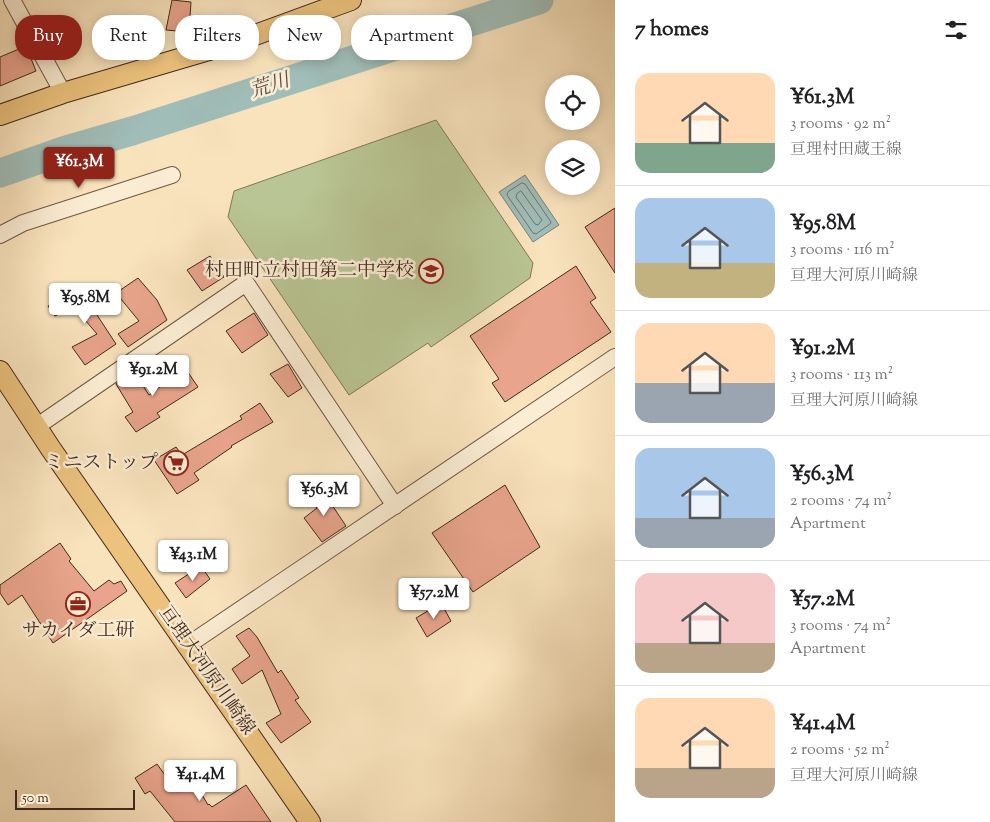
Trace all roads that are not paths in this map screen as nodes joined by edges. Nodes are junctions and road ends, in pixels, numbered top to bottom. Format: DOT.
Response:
graph roads {
  1 [pos="12,0"];
  2 [pos="350,0"];
  3 [pos="63,93"];
  4 [pos="0,115"];
  5 [pos="172,175"];
  6 [pos="0,235"];
  7 [pos="615,356"];
  8 [pos="0,371"];
  9 [pos="36,426"];
  10 [pos="395,506"];
  11 [pos="188,644"];
  12 [pos="310,822"];
  1 -- 3 [label="street"];
  2 -- 3 [label="main road"];
  3 -- 4 [label="main road"];
  5 -- 6 [label="street"];
  7 -- 10 [label="street"];
  8 -- 9 [label="main road, 亘理大河原川崎線"];
  9 -- 10 [label="street"];
  9 -- 11 [label="main road, 亘理大河原川崎線"];
  10 -- 11 [label="street"];
  11 -- 12 [label="main road, 亘理大河原川崎線"];
}
